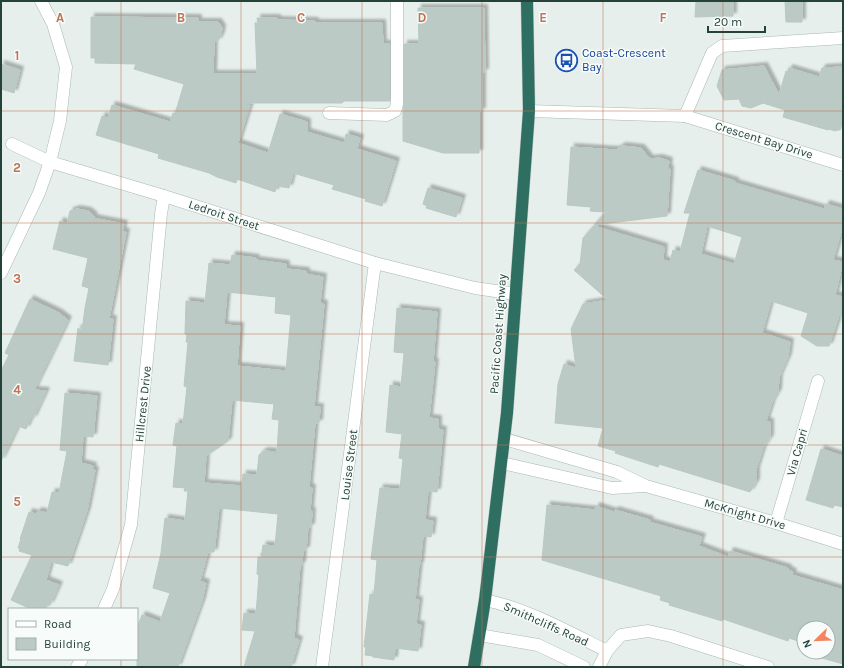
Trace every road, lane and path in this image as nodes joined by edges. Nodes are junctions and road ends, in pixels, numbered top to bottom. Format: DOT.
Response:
graph roads {
  1 [pos="41,1"];
  2 [pos="397,1"];
  3 [pos="527,1"];
  4 [pos="843,38"];
  5 [pos="529,111"];
  6 [pos="329,113"];
  7 [pos="685,116"];
  8 [pos="12,144"];
  9 [pos="50,162"];
  10 [pos="843,165"];
  11 [pos="164,196"];
  12 [pos="375,263"];
  13 [pos="1,273"];
  14 [pos="516,294"];
  15 [pos="818,381"];
  16 [pos="505,439"];
  17 [pos="502,462"];
  18 [pos="646,486"];
  19 [pos="776,523"];
  20 [pos="843,544"];
  21 [pos="485,600"];
  22 [pos="104,608"];
  23 [pos="479,635"];
  24 [pos="607,650"];
  25 [pos="322,667"];
  26 [pos="474,667"];
  27 [pos="584,667"];
  28 [pos="599,667"];
  29 [pos="768,667"];
  1 -- 9 [label="street"];
  2 -- 6 [label="street"];
  3 -- 5 [label="highway, Pacific Coast Highway"];
  4 -- 7 [label="street"];
  5 -- 7 [label="street, Crescent Bay Drive"];
  5 -- 14 [label="highway, Pacific Coast Highway"];
  7 -- 10 [label="street, Crescent Bay Drive"];
  8 -- 9 [label="street, Ledroit Street"];
  9 -- 11 [label="street, Ledroit Street"];
  9 -- 13 [label="street"];
  11 -- 12 [label="street, Ledroit Street"];
  11 -- 22 [label="street, Hillcrest Drive"];
  12 -- 14 [label="street, Ledroit Street"];
  12 -- 25 [label="street, Louise Street"];
  14 -- 16 [label="highway, Pacific Coast Highway"];
  15 -- 19 [label="street, Via Capri"];
  16 -- 17 [label="highway, Pacific Coast Highway"];
  16 -- 18 [label="street, McKnight Drive"];
  17 -- 18 [label="street, McKnight Drive"];
  17 -- 21 [label="highway, Pacific Coast Highway"];
  18 -- 19 [label="street, McKnight Drive"];
  19 -- 20 [label="street, McKnight Drive"];
  21 -- 23 [label="highway, Pacific Coast Highway"];
  21 -- 24 [label="street, Smithcliffs Road"];
  23 -- 26 [label="highway, Pacific Coast Highway"];
  23 -- 27 [label="street, Smithcliffs Road"];
  24 -- 28 [label="street"];
  24 -- 29 [label="street"];
}
